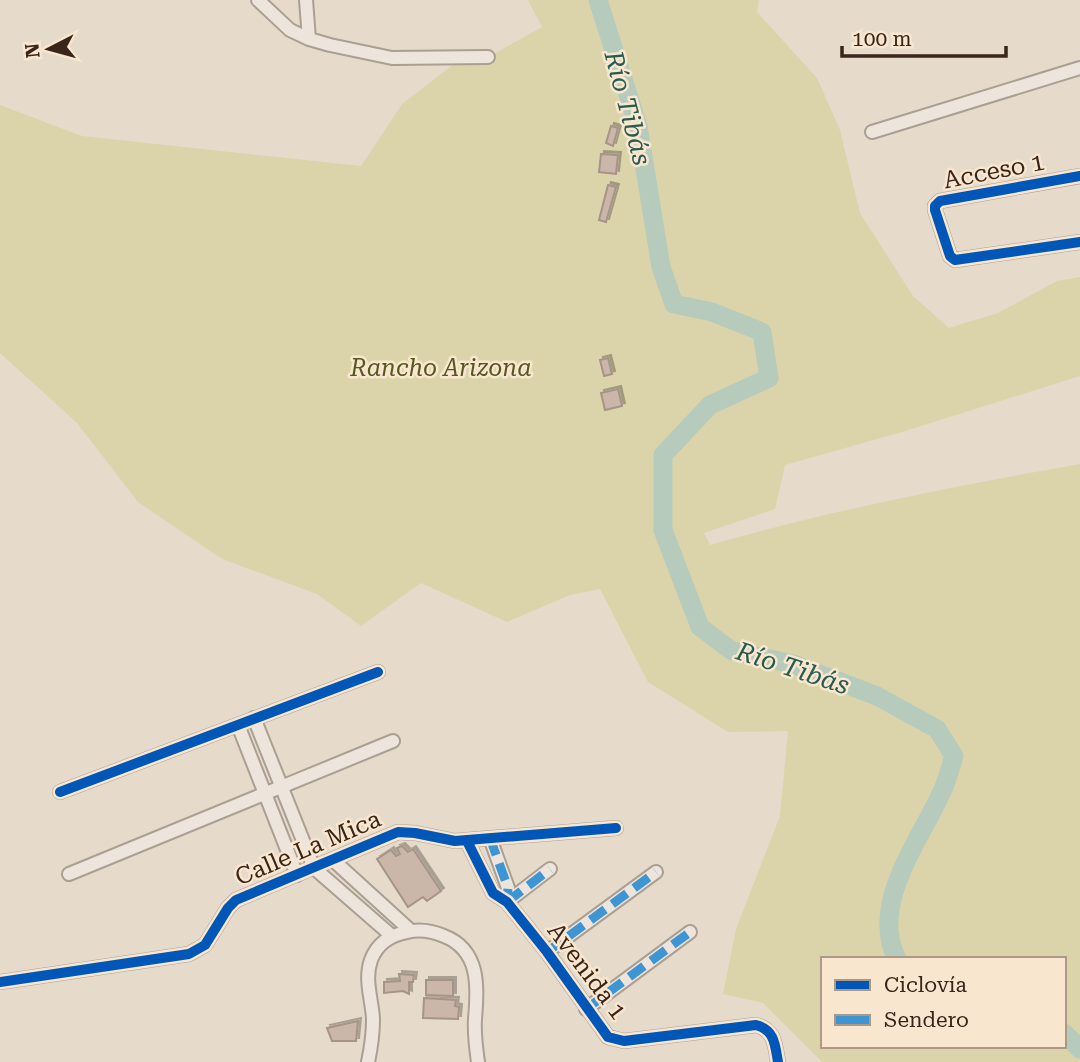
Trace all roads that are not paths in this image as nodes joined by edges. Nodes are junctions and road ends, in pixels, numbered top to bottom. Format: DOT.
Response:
graph roads {
  1 [pos="258,0"];
  2 [pos="306,0"];
  3 [pos="309,39"];
  4 [pos="488,57"];
  5 [pos="1080,68"];
  6 [pos="872,132"];
  7 [pos="1080,176"];
  8 [pos="1080,242"];
  9 [pos="379,672"];
  10 [pos="254,718"];
  11 [pos="237,724"];
  12 [pos="393,741"];
  13 [pos="280,787"];
  14 [pos="60,792"];
  15 [pos="265,793"];
  16 [pos="616,828"];
  17 [pos="490,838"];
  18 [pos="467,841"];
  19 [pos="333,860"];
  20 [pos="314,868"];
  21 [pos="550,869"];
  22 [pos="656,872"];
  23 [pos="69,874"];
  24 [pos="298,874"];
  25 [pos="507,902"];
  26 [pos="411,931"];
  27 [pos="690,932"];
  28 [pos="392,936"];
  29 [pos="547,952"];
  30 [pos="0,982"];
  31 [pos="586,1009"];
  32 [pos="368,1062"];
  33 [pos="478,1062"];
  34 [pos="778,1062"];
  1 -- 3 [label="street"];
  2 -- 3 [label="street"];
  3 -- 4 [label="street"];
  5 -- 6 [label="street"];
  7 -- 8 [label="street, Acceso 1"];
  9 -- 10 [label="street"];
  10 -- 11 [label="street"];
  10 -- 13 [label="street"];
  11 -- 14 [label="street"];
  11 -- 15 [label="street"];
  12 -- 13 [label="street"];
  13 -- 15 [label="street"];
  13 -- 20 [label="street"];
  15 -- 23 [label="street"];
  15 -- 24 [label="street"];
  16 -- 17 [label="street, Calle La Mica"];
  17 -- 18 [label="street, Calle La Mica"];
  17 -- 25 [label="street, Avenida 1"];
  18 -- 19 [label="street, Calle La Mica"];
  18 -- 25 [label="street, Avenida 1"];
  19 -- 20 [label="street, Calle La Mica"];
  19 -- 26 [label="street"];
  20 -- 24 [label="street, Calle La Mica"];
  20 -- 28 [label="street"];
  21 -- 25 [label="street"];
  22 -- 29 [label="street"];
  24 -- 30 [label="street, Calle La Mica"];
  25 -- 29 [label="street, Avenida 1"];
  26 -- 28 [label="street"];
  26 -- 33 [label="street"];
  27 -- 31 [label="street"];
  28 -- 32 [label="street"];
  29 -- 31 [label="street, Avenida 1"];
  31 -- 34 [label="street, Avenida 1"];
}
